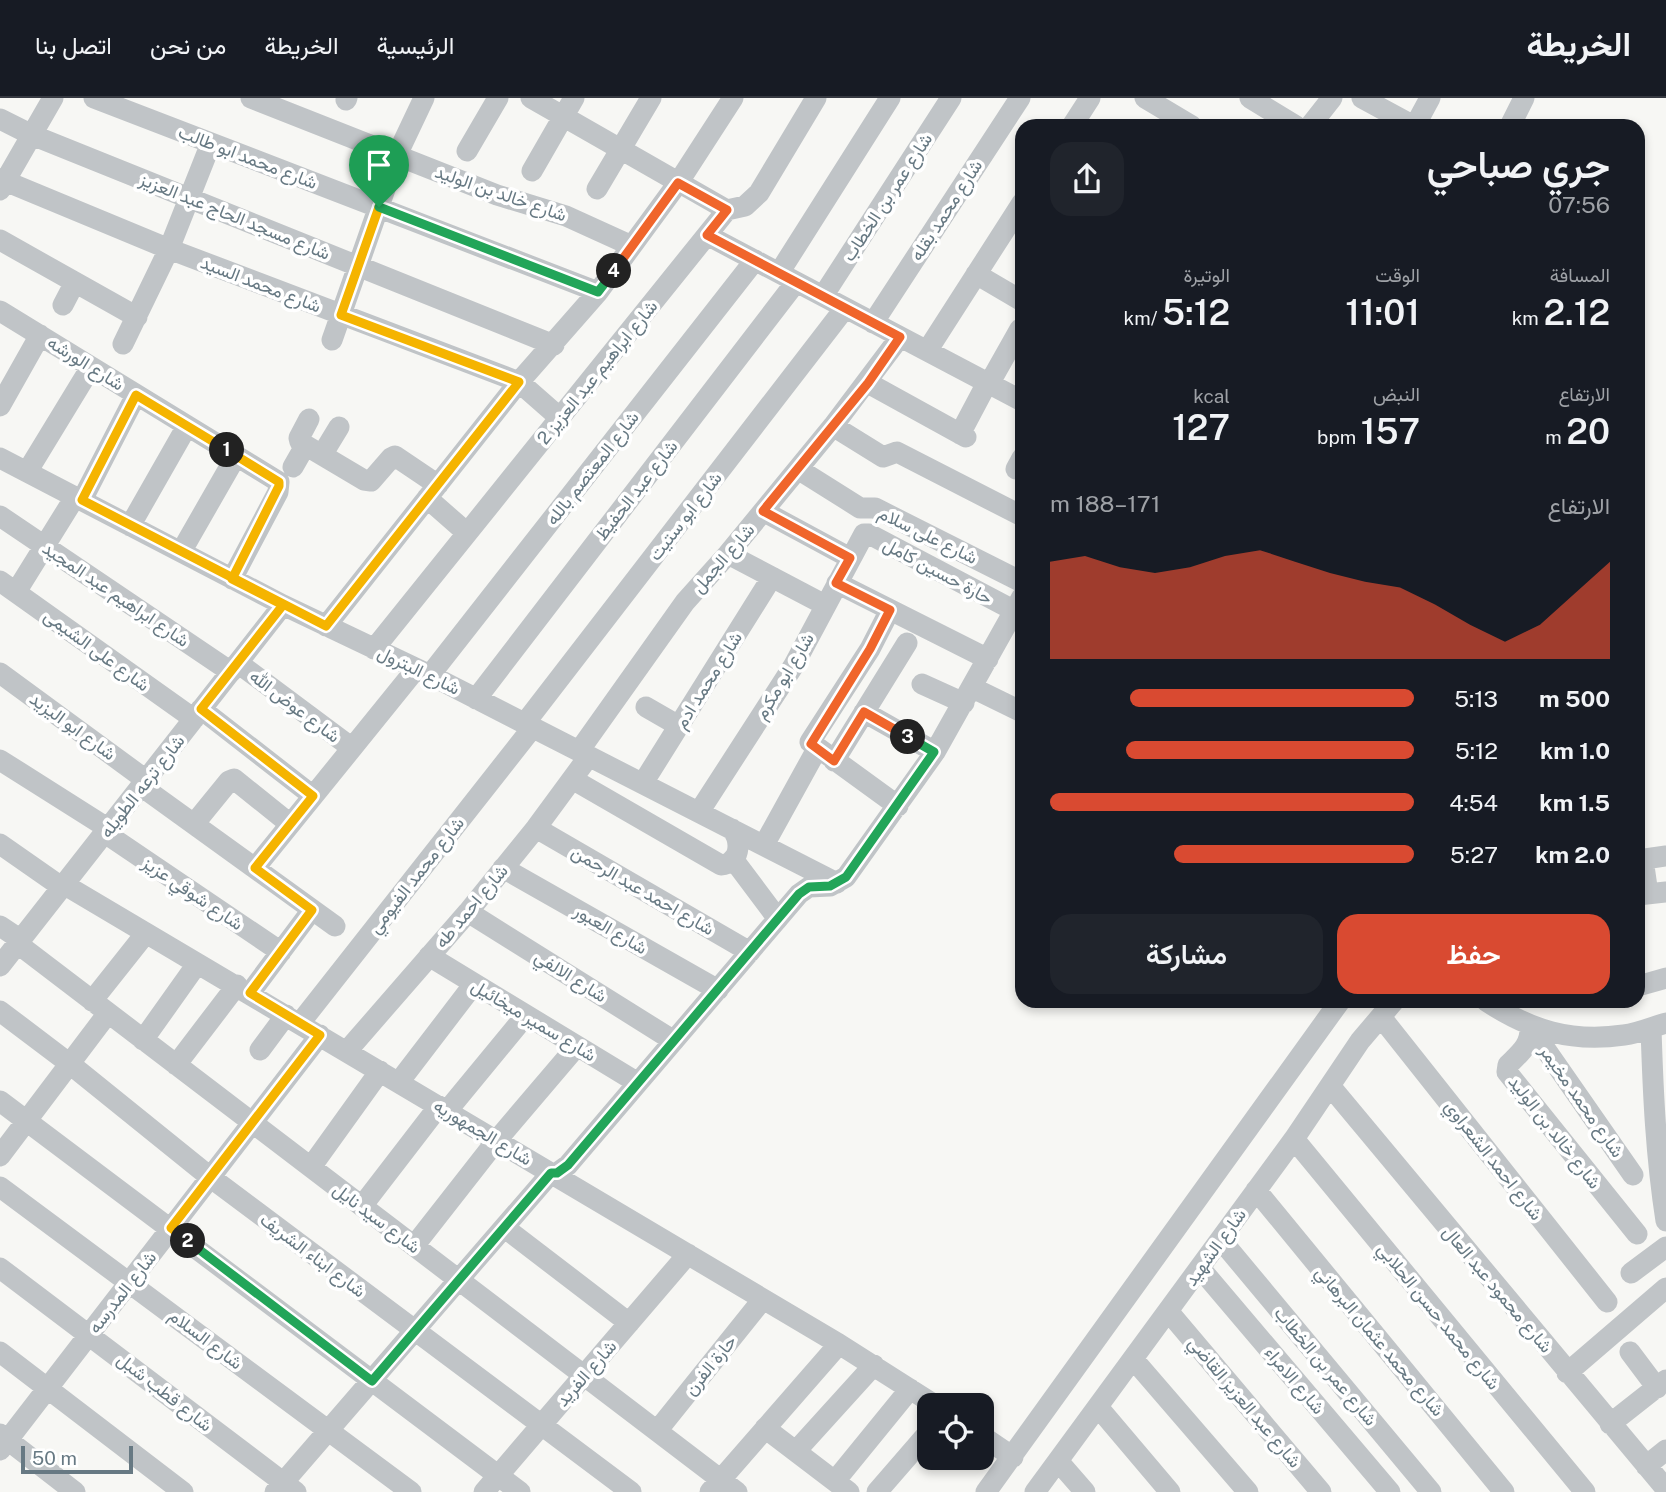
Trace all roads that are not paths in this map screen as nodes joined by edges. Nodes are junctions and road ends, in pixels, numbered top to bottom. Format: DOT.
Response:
graph roads {
  1 [pos="53,98"];
  2 [pos="94,98"];
  3 [pos="251,98"];
  4 [pos="424,98"];
  5 [pos="498,98"];
  6 [pos="531,98"];
  7 [pos="574,98"];
  8 [pos="651,98"];
  9 [pos="733,98"];
  10 [pos="816,98"];
  11 [pos="890,98"];
  12 [pos="951,98"];
  13 [pos="1020,98"];
  14 [pos="1090,98"];
  15 [pos="1144,98"];
  16 [pos="1250,98"];
  17 [pos="1332,98"];
  18 [pos="1362,98"];
  19 [pos="1430,98"];
  20 [pos="1520,100"];
  21 [pos="562,117"];
  22 [pos="0,119"];
  23 [pos="1078,119"];
  24 [pos="1180,119"];
  25 [pos="1284,119"];
  26 [pos="1316,119"];
  27 [pos="1401,119"];
  28 [pos="1419,119"];
  29 [pos="1513,119"];
  30 [pos="32,135"];
  31 [pos="211,142"];
  32 [pos="620,150"];
  33 [pos="467,151"];
  34 [pos="397,156"];
  35 [pos="532,171"];
  36 [pos="2,183"];
  37 [pos="678,183"];
  38 [pos="597,189"];
  39 [pos="190,198"];
  40 [pos="379,207"];
  41 [pos="727,210"];
  42 [pos="1015,228"];
  43 [pos="707,235"];
  44 [pos="0,240"];
  45 [pos="632,246"];
  46 [pos="169,249"];
  47 [pos="755,260"];
  48 [pos="359,266"];
  49 [pos="976,274"];
  50 [pos="787,277"];
  51 [pos="75,282"];
  52 [pos="598,292"];
  53 [pos="823,296"];
  54 [pos="1015,296"];
  55 [pos="63,305"];
  56 [pos="845,308"];
  57 [pos="0,311"];
  58 [pos="341,315"];
  59 [pos="137,317"];
  60 [pos="873,323"];
  61 [pos="40,335"];
  62 [pos="900,337"];
  63 [pos="1015,338"];
  64 [pos="332,340"];
  65 [pos="123,344"];
  66 [pos="554,345"];
  67 [pos="927,351"];
  68 [pos="91,367"];
  69 [pos="519,382"];
  70 [pos="868,383"];
  71 [pos="988,384"];
  72 [pos="136,395"];
  73 [pos="1015,398"];
  74 [pos="0,406"];
  75 [pos="560,418"];
  76 [pos="309,419"];
  77 [pos="187,426"];
  78 [pos="834,426"];
  79 [pos="339,427"];
  80 [pos="314,450"];
  81 [pos="236,456"];
  82 [pos="0,458"];
  83 [pos="798,469"];
  84 [pos="27,472"];
  85 [pos="286,475"];
  86 [pos="433,491"];
  87 [pos="78,499"];
  88 [pos="763,511"];
  89 [pos="1015,512"];
  90 [pos="0,516"];
  91 [pos="130,526"];
  92 [pos="467,533"];
  93 [pos="862,535"];
  94 [pos="44,545"];
  95 [pos="181,552"];
  96 [pos="729,554"];
  97 [pos="850,558"];
  98 [pos="772,577"];
  99 [pos="1015,578"];
  100 [pos="232,579"];
  101 [pos="836,583"];
  102 [pos="8,587"];
  103 [pos="1015,603"];
  104 [pos="283,605"];
  105 [pos="825,605"];
  106 [pos="890,610"];
  107 [pos="1015,610"];
  108 [pos="326,626"];
  109 [pos="908,643"];
  110 [pos="374,649"];
  111 [pos="988,659"];
  112 [pos="234,667"];
  113 [pos="423,672"];
  114 [pos="0,673"];
  115 [pos="922,684"];
  116 [pos="968,696"];
  117 [pos="476,699"];
  118 [pos="646,707"];
  119 [pos="1015,710"];
  120 [pos="864,712"];
  121 [pos="197,714"];
  122 [pos="528,725"];
  123 [pos="679,726"];
  124 [pos="352,748"];
  125 [pos="821,752"];
  126 [pos="934,752"];
  127 [pos="584,753"];
  128 [pos="0,760"];
  129 [pos="572,779"];
  130 [pos="144,783"];
  131 [pos="643,783"];
  132 [pos="313,796"];
  133 [pos="898,806"];
  134 [pos="699,812"];
  135 [pos="194,824"];
  136 [pos="290,824"];
  137 [pos="536,828"];
  138 [pos="732,829"];
  139 [pos="107,831"];
  140 [pos="0,844"];
  141 [pos="764,845"];
  142 [pos="1666,856"];
  143 [pos="1645,858"];
  144 [pos="733,859"];
  145 [pos="255,868"];
  146 [pos="503,868"];
  147 [pos="1645,875"];
  148 [pos="837,883"];
  149 [pos="64,886"];
  150 [pos="1651,894"];
  151 [pos="312,910"];
  152 [pos="468,912"];
  153 [pos="778,919"];
  154 [pos="0,926"];
  155 [pos="335,926"];
  156 [pos="146,933"];
  157 [pos="19,942"];
  158 [pos="281,952"];
  159 [pos="750,952"];
  160 [pos="429,956"];
  161 [pos="197,964"];
  162 [pos="0,965"];
  163 [pos="1666,978"];
  164 [pos="474,984"];
  165 [pos="1645,984"];
  166 [pos="243,989"];
  167 [pos="718,990"];
  168 [pos="100,1007"];
  169 [pos="1335,1008"];
  170 [pos="1498,1008"];
  171 [pos="1388,1009"];
  172 [pos="0,1011"];
  173 [pos="526,1015"];
  174 [pos="293,1019"];
  175 [pos="1530,1027"];
  176 [pos="1660,1027"];
  177 [pos="320,1035"];
  178 [pos="143,1040"];
  179 [pos="674,1041"];
  180 [pos="577,1046"];
  181 [pos="260,1051"];
  182 [pos="347,1051"];
  183 [pos="70,1064"];
  184 [pos="177,1065"];
  185 [pos="389,1076"];
  186 [pos="638,1083"];
  187 [pos="1331,1087"];
  188 [pos="1659,1092"];
  189 [pos="0,1101"];
  190 [pos="443,1109"];
  191 [pos="26,1122"];
  192 [pos="253,1125"];
  193 [pos="1294,1139"];
  194 [pos="497,1140"];
  195 [pos="0,1156"];
  196 [pos="311,1167"];
  197 [pos="551,1173"];
  198 [pos="1633,1175"];
  199 [pos="210,1177"];
  200 [pos="0,1187"];
  201 [pos="1256,1191"];
  202 [pos="362,1206"];
  203 [pos="1666,1221"];
  204 [pos="171,1228"];
  205 [pos="505,1228"];
  206 [pos="1636,1234"];
  207 [pos="1221,1240"];
  208 [pos="414,1246"];
  209 [pos="1666,1247"];
  210 [pos="688,1254"];
  211 [pos="0,1268"];
  212 [pos="1199,1268"];
  213 [pos="1631,1273"];
  214 [pos="459,1280"];
  215 [pos="130,1282"];
  216 [pos="1666,1288"];
  217 [pos="763,1299"];
  218 [pos="1607,1303"];
  219 [pos="1168,1311"];
  220 [pos="629,1323"];
  221 [pos="415,1331"];
  222 [pos="90,1334"];
  223 [pos="839,1344"];
  224 [pos="0,1352"];
  225 [pos="1630,1352"];
  226 [pos="1134,1360"];
  227 [pos="874,1365"];
  228 [pos="1567,1373"];
  229 [pos="584,1376"];
  230 [pos="372,1381"];
  231 [pos="1661,1384"];
  232 [pos="48,1388"];
  233 [pos="910,1389"];
  234 [pos="917,1393"];
  235 [pos="1098,1407"];
  236 [pos="542,1424"];
  237 [pos="1610,1424"];
  238 [pos="765,1428"];
  239 [pos="329,1429"];
  240 [pos="657,1431"];
  241 [pos="3,1441"];
  242 [pos="917,1446"];
  243 [pos="994,1446"];
  244 [pos="1666,1450"];
  245 [pos="796,1451"];
  246 [pos="1011,1460"];
  247 [pos="1058,1461"];
  248 [pos="1646,1466"];
  249 [pos="498,1475"];
  250 [pos="842,1487"];
  251 [pos="722,1488"];
  252 [pos="284,1489"];
  253 [pos="1040,1489"];
  254 [pos="1666,1489"];
  255 [pos="75,1492"];
  256 [pos="183,1492"];
  257 [pos="411,1492"];
  258 [pos="484,1492"];
  259 [pos="520,1492"];
  260 [pos="631,1492"];
  261 [pos="877,1492"];
  262 [pos="986,1492"];
  263 [pos="1084,1492"];
  264 [pos="1170,1492"];
  265 [pos="1248,1492"];
  266 [pos="1321,1492"];
  267 [pos="1390,1492"];
  268 [pos="1431,1492"];
  269 [pos="1504,1492"];
  270 [pos="1585,1492"];
  1 -- 30 [label="street"];
  2 -- 31 [label="street, شارع محمد ابو طالب"];
  3 -- 34 [label="street, شارع خالد بن الوليد"];
  4 -- 34 [label="street"];
  5 -- 33 [label="street"];
  6 -- 21 [label="street"];
  7 -- 21 [label="street"];
  8 -- 32 [label="street"];
  9 -- 37 [label="street"];
  10 -- 41 [label="street, شارع ابراهيم عبد العزيز 2"];
  11 -- 50 [label="street, شارع عبد الحفيظ"];
  12 -- 53 [label="street, شارع عمر بن الخطاب"];
  13 -- 60 [label="street, شارع محمد بقله"];
  14 -- 23 [label="street"];
  15 -- 24 [label="street"];
  16 -- 25 [label="street"];
  17 -- 26 [label="street"];
  18 -- 27 [label="street"];
  19 -- 28 [label="street"];
  20 -- 29 [label="street"];
  21 -- 32 [label="street"];
  21 -- 35 [label="street"];
  22 -- 30 [label="street, شارع مسجد الحاج عبد العزيز"];
  30 -- 36 [label="street"];
  30 -- 39 [label="street, شارع مسجد الحاج عبد العزيز"];
  31 -- 39 [label="street"];
  31 -- 40 [label="street, شارع محمد ابو طالب"];
  32 -- 37 [label="street"];
  32 -- 38 [label="street"];
  34 -- 40 [label="street"];
  34 -- 45 [label="street, شارع خالد بن الوليد"];
  36 -- 46 [label="street, شارع محمد السيد"];
  37 -- 41 [label="street"];
  37 -- 45 [label="street"];
  39 -- 46 [label="street"];
  39 -- 48 [label="street, شارع مسجد الحاج عبد العزيز"];
  40 -- 48 [label="street"];
  40 -- 52 [label="street, شارع محمد ابو طالب"];
  41 -- 43 [label="street, شارع ابراهيم عبد العزيز 2"];
  42 -- 49 [label="street"];
  43 -- 47 [label="street"];
  43 -- 75 [label="street, شارع ابراهيم عبد العزيز 2"];
  44 -- 51 [label="street"];
  45 -- 52 [label="street"];
  46 -- 58 [label="street, شارع محمد السيد"];
  46 -- 59 [label="street"];
  47 -- 50 [label="street"];
  47 -- 113 [label="street, شارع المعتصم بالله"];
  48 -- 58 [label="street"];
  48 -- 66 [label="street, شارع مسجد الحاج عبد العزيز"];
  49 -- 54 [label="street"];
  49 -- 67 [label="street"];
  50 -- 53 [label="street"];
  50 -- 117 [label="street, شارع عبد الحفيظ"];
  51 -- 55 [label="street"];
  51 -- 59 [label="street"];
  52 -- 66 [label="street"];
  53 -- 56 [label="street"];
  56 -- 60 [label="street"];
  56 -- 122 [label="street, شارع ابو ستيت"];
  57 -- 61 [label="street, شارع الورشه"];
  58 -- 64 [label="street"];
  58 -- 69 [label="street, شارع محمد السيد"];
  59 -- 65 [label="street"];
  60 -- 62 [label="street"];
  61 -- 68 [label="street, شارع الورشه"];
  61 -- 74 [label="street"];
  62 -- 67 [label="street"];
  62 -- 70 [label="street, شارع الجمل"];
  63 -- 71 [label="street"];
  66 -- 69 [label="street"];
  67 -- 71 [label="street"];
  68 -- 72 [label="street, شارع الورشه"];
  68 -- 84 [label="street"];
  69 -- 75 [label="street"];
  69 -- 86 [label="street"];
  70 -- 71 [label="street"];
  70 -- 78 [label="street, شارع الجمل"];
  71 -- 73 [label="street"];
  72 -- 77 [label="street, شارع الورشه"];
  72 -- 87 [label="street"];
  75 -- 92 [label="street, شارع ابراهيم عبد العزيز 2"];
  76 -- 80 [label="street"];
  77 -- 81 [label="street, شارع الورشه"];
  77 -- 91 [label="street"];
  78 -- 83 [label="street, شارع الجمل"];
  78 -- 89 [label="street"];
  79 -- 80 [label="street"];
  80 -- 85 [label="street"];
  80 -- 86 [label="street"];
  81 -- 85 [label="street, شارع الورشه"];
  81 -- 95 [label="street"];
  82 -- 84 [label="street, شارع البترول"];
  83 -- 88 [label="street, شارع الجمل"];
  83 -- 99 [label="street, شارع على سلام"];
  84 -- 87 [label="street, شارع البترول"];
  85 -- 100 [label="street"];
  86 -- 92 [label="street"];
  86 -- 108 [label="street"];
  87 -- 91 [label="street, شارع البترول"];
  87 -- 94 [label="street"];
  88 -- 96 [label="street, شارع الجمل"];
  88 -- 97 [label="street"];
  90 -- 94 [label="street, شارع ابراهيم عبد المجيد"];
  91 -- 95 [label="street, شارع البترول"];
  92 -- 110 [label="street, شارع ابراهيم عبد العزيز 2"];
  93 -- 97 [label="street, شارع ابو مكرم"];
  93 -- 103 [label="street, حارة حسين كامل"];
  94 -- 102 [label="street"];
  94 -- 112 [label="street, شارع ابراهيم عبد المجيد"];
  95 -- 100 [label="street, شارع البترول"];
  96 -- 98 [label="street"];
  96 -- 127 [label="street, شارع الجمل"];
  97 -- 101 [label="street, شارع ابو مكرم"];
  98 -- 105 [label="street"];
  98 -- 123 [label="street, شارع محمد ادم"];
  100 -- 104 [label="street, شارع البترول"];
  101 -- 105 [label="street, شارع ابو مكرم"];
  101 -- 106 [label="street"];
  102 -- 121 [label="street, شارع على الشيمى"];
  104 -- 108 [label="street, شارع البترول"];
  104 -- 112 [label="street, شارع ترعه الطويله"];
  105 -- 134 [label="street, شارع ابو مكرم"];
  106 -- 111 [label="street"];
  106 -- 125 [label="street"];
  107 -- 111 [label="street"];
  108 -- 110 [label="street, شارع البترول"];
  109 -- 120 [label="street"];
  110 -- 113 [label="street, شارع البترول"];
  111 -- 116 [label="street"];
  112 -- 121 [label="street, شارع ترعه الطويله"];
  112 -- 124 [label="street, شارع عوض الله"];
  113 -- 117 [label="street, شارع البترول"];
  113 -- 124 [label="street, شارع المعتصم بالله"];
  114 -- 130 [label="street, شارع ابو اليزيد"];
  115 -- 116 [label="street"];
  116 -- 119 [label="street"];
  116 -- 126 [label="street"];
  117 -- 122 [label="street, شارع البترول"];
  118 -- 123 [label="street"];
  120 -- 125 [label="street"];
  120 -- 126 [label="street"];
  121 -- 130 [label="street, شارع ترعه الطويله"];
  121 -- 132 [label="street, شارع على الشيمى"];
  122 -- 127 [label="street, شارع البترول"];
  122 -- 174 [label="street, شارع محمد الفيومي"];
  123 -- 131 [label="street, شارع محمد ادم"];
  124 -- 132 [label="street, شارع المعتصم بالله"];
  125 -- 133 [label="street"];
  125 -- 141 [label="street"];
  126 -- 133 [label="street"];
  127 -- 129 [label="street, شارع احمد طه"];
  127 -- 131 [label="street, شارع البترول"];
  128 -- 139 [label="street, شارع شوقي عزيز"];
  129 -- 137 [label="street, شارع احمد طه"];
  129 -- 144 [label="street"];
  130 -- 135 [label="street, شارع ابو اليزيد"];
  130 -- 139 [label="street, شارع ترعه الطويله"];
  131 -- 134 [label="street, شارع البترول"];
  132 -- 136 [label="street, شارع المعتصم بالله"];
  133 -- 148 [label="street"];
  134 -- 138 [label="street, شارع البترول"];
  135 -- 136 [label="street"];
  135 -- 145 [label="street, شارع ابو اليزيد"];
  136 -- 145 [label="street, شارع المعتصم بالله"];
  137 -- 146 [label="street, شارع احمد طه"];
  137 -- 159 [label="street, شارع احمد عبد الرحمن"];
  138 -- 141 [label="street, شارع البترول"];
  138 -- 144 [label="street"];
  139 -- 149 [label="street, شارع ترعه الطويله"];
  139 -- 158 [label="street, شارع شوقي عزيز"];
  140 -- 149 [label="street, شارع الجمهوريه"];
  141 -- 148 [label="street, شارع البترول"];
  142 -- 143 [label="street"];
  144 -- 153 [label="street"];
  145 -- 151 [label="street, شارع ابو اليزيد"];
  146 -- 152 [label="street, شارع احمد طه"];
  146 -- 167 [label="street, شارع العبور"];
  147 -- 150 [label="street"];
  148 -- 153 [label="street"];
  149 -- 156 [label="street, شارع الجمهوريه"];
  149 -- 157 [label="street, شارع ترعه الطويله"];
  151 -- 155 [label="street, شارع ابو اليزيد"];
  151 -- 158 [label="street"];
  152 -- 160 [label="street, شارع احمد طه"];
  152 -- 179 [label="street, شارع الالفي"];
  153 -- 159 [label="street"];
  154 -- 157 [label="street, شارع سيد نايل"];
  156 -- 161 [label="street, شارع الجمهوريه"];
  156 -- 168 [label="street"];
  157 -- 162 [label="street, شارع ترعه الطويله"];
  157 -- 168 [label="street, شارع سيد نايل"];
  158 -- 166 [label="street"];
  159 -- 167 [label="street"];
  160 -- 164 [label="street, شارع سمير ميخائيل"];
  160 -- 182 [label="street, شارع احمد طه"];
  161 -- 166 [label="street, شارع الجمهوريه"];
  161 -- 178 [label="street"];
  163 -- 165 [label="street"];
  164 -- 173 [label="street, شارع سمير ميخائيل"];
  164 -- 185 [label="street"];
  166 -- 174 [label="street, شارع الجمهوريه"];
  166 -- 184 [label="street"];
  167 -- 179 [label="street"];
  168 -- 178 [label="street, شارع سيد نايل"];
  168 -- 183 [label="street"];
  169 -- 246 [label="street"];
  170 -- 175 [label="street"];
  171 -- 187 [label="street, شارع الشهيد"];
  171 -- 218 [label="street, شارع احمد الشعراوي"];
  172 -- 183 [label="street, شارع ابناء الشريف"];
  173 -- 180 [label="street, شارع سمير ميخائيل"];
  173 -- 190 [label="street"];
  174 -- 177 [label="street, شارع الجمهوريه"];
  174 -- 181 [label="street, شارع محمد الفيومي"];
  175 -- 176 [label="street"];
  175 -- 198 [label="street, شارع محمد مخيمر"];
  175 -- 206 [label="street, شارع خالد بن الوليد"];
  176 -- 188 [label="street"];
  177 -- 182 [label="street, شارع الجمهوريه"];
  177 -- 192 [label="street, شارع المدرسه"];
  178 -- 184 [label="street, شارع سيد نايل"];
  179 -- 186 [label="street"];
  180 -- 186 [label="street, شارع سمير ميخائيل"];
  180 -- 194 [label="street"];
  182 -- 185 [label="street, شارع الجمهوريه"];
  183 -- 191 [label="street"];
  183 -- 199 [label="street, شارع ابناء الشريف"];
  184 -- 192 [label="street, شارع سيد نايل"];
  185 -- 190 [label="street, شارع الجمهوريه"];
  185 -- 196 [label="street"];
  186 -- 197 [label="street"];
  187 -- 193 [label="street, شارع الشهيد"];
  187 -- 228 [label="street, شارع محمود عبد العال"];
  188 -- 203 [label="street"];
  189 -- 191 [label="street"];
  190 -- 194 [label="street, شارع الجمهوريه"];
  190 -- 202 [label="street"];
  191 -- 195 [label="street"];
  191 -- 204 [label="street"];
  192 -- 196 [label="street, شارع سيد نايل"];
  192 -- 199 [label="street, شارع المدرسه"];
  193 -- 201 [label="street, شارع الشهيد"];
  193 -- 270 [label="street, شارع محمد حسن الحلابي"];
  194 -- 197 [label="street, شارع الجمهوريه"];
  194 -- 208 [label="street"];
  196 -- 202 [label="street, شارع سيد نايل"];
  197 -- 205 [label="street"];
  197 -- 210 [label="street, شارع الجمهوريه"];
  199 -- 204 [label="street, شارع المدرسه"];
  199 -- 221 [label="street, شارع ابناء الشريف"];
  200 -- 215 [label="street, شارع السلام"];
  201 -- 207 [label="street, شارع الشهيد"];
  201 -- 269 [label="street, شارع محمد عثمان البرهاني"];
  202 -- 208 [label="street, شارع سيد نايل"];
  204 -- 215 [label="street, شارع المدرسه"];
  204 -- 230 [label="street"];
  205 -- 214 [label="street"];
  205 -- 220 [label="street"];
  207 -- 212 [label="street, شارع الشهيد"];
  207 -- 268 [label="street, شارع عمر بن الخطاب"];
  208 -- 214 [label="street, شارع سيد نايل"];
  209 -- 213 [label="street"];
  210 -- 217 [label="street, شارع الجمهوريه"];
  210 -- 220 [label="street, شارع الفريد"];
  211 -- 222 [label="street, شارع قطب شبل"];
  212 -- 219 [label="street, شارع الشهيد"];
  212 -- 267 [label="street, شارع الامراء"];
  214 -- 221 [label="street"];
  214 -- 229 [label="street, شارع سيد نايل"];
  215 -- 222 [label="street, شارع المدرسه"];
  215 -- 239 [label="street, شارع السلام"];
  216 -- 228 [label="street"];
  217 -- 223 [label="street, شارع الجمهوريه"];
  217 -- 240 [label="street, حارة الفرن"];
  219 -- 226 [label="street, شارع الشهيد"];
  219 -- 266 [label="street, شارع عبد العزيز القاضي"];
  220 -- 229 [label="street, شارع الفريد"];
  221 -- 230 [label="street"];
  221 -- 236 [label="street, شارع ابناء الشريف"];
  222 -- 232 [label="street, شارع المدرسه"];
  222 -- 252 [label="street, شارع قطب شبل"];
  223 -- 227 [label="street, شارع الجمهوريه"];
  223 -- 238 [label="street"];
  224 -- 232 [label="street"];
  225 -- 231 [label="street"];
  226 -- 235 [label="street, شارع الشهيد"];
  226 -- 265 [label="street"];
  227 -- 233 [label="street, شارع الجمهوريه"];
  227 -- 245 [label="street"];
  228 -- 237 [label="street, شارع محمود عبد العال"];
  229 -- 236 [label="street, شارع الفريد"];
  229 -- 240 [label="street, شارع سيد نايل"];
  230 -- 239 [label="street"];
  230 -- 249 [label="street"];
  231 -- 237 [label="street"];
  232 -- 241 [label="street, شارع المدرسه"];
  232 -- 256 [label="street"];
  233 -- 234 [label="street, شارع الجمهوريه"];
  233 -- 250 [label="street"];
  235 -- 247 [label="street, شارع الشهيد"];
  235 -- 264 [label="street"];
  236 -- 249 [label="street, شارع الفريد"];
  236 -- 260 [label="street, شارع ابناء الشريف"];
  237 -- 248 [label="street, شارع محمود عبد العال"];
  238 -- 245 [label="street"];
  238 -- 251 [label="street"];
  239 -- 252 [label="street"];
  239 -- 257 [label="street, شارع السلام"];
  240 -- 251 [label="street, شارع سيد نايل"];
  241 -- 255 [label="street"];
  242 -- 261 [label="street"];
  243 -- 246 [label="street"];
  244 -- 248 [label="street"];
  245 -- 250 [label="street"];
  246 -- 253 [label="street"];
  246 -- 262 [label="street"];
  247 -- 253 [label="street, شارع الشهيد"];
  247 -- 263 [label="street"];
  248 -- 254 [label="street, شارع محمود عبد العال"];
  249 -- 258 [label="street, شارع الفريد"];
  249 -- 259 [label="street"];
}
